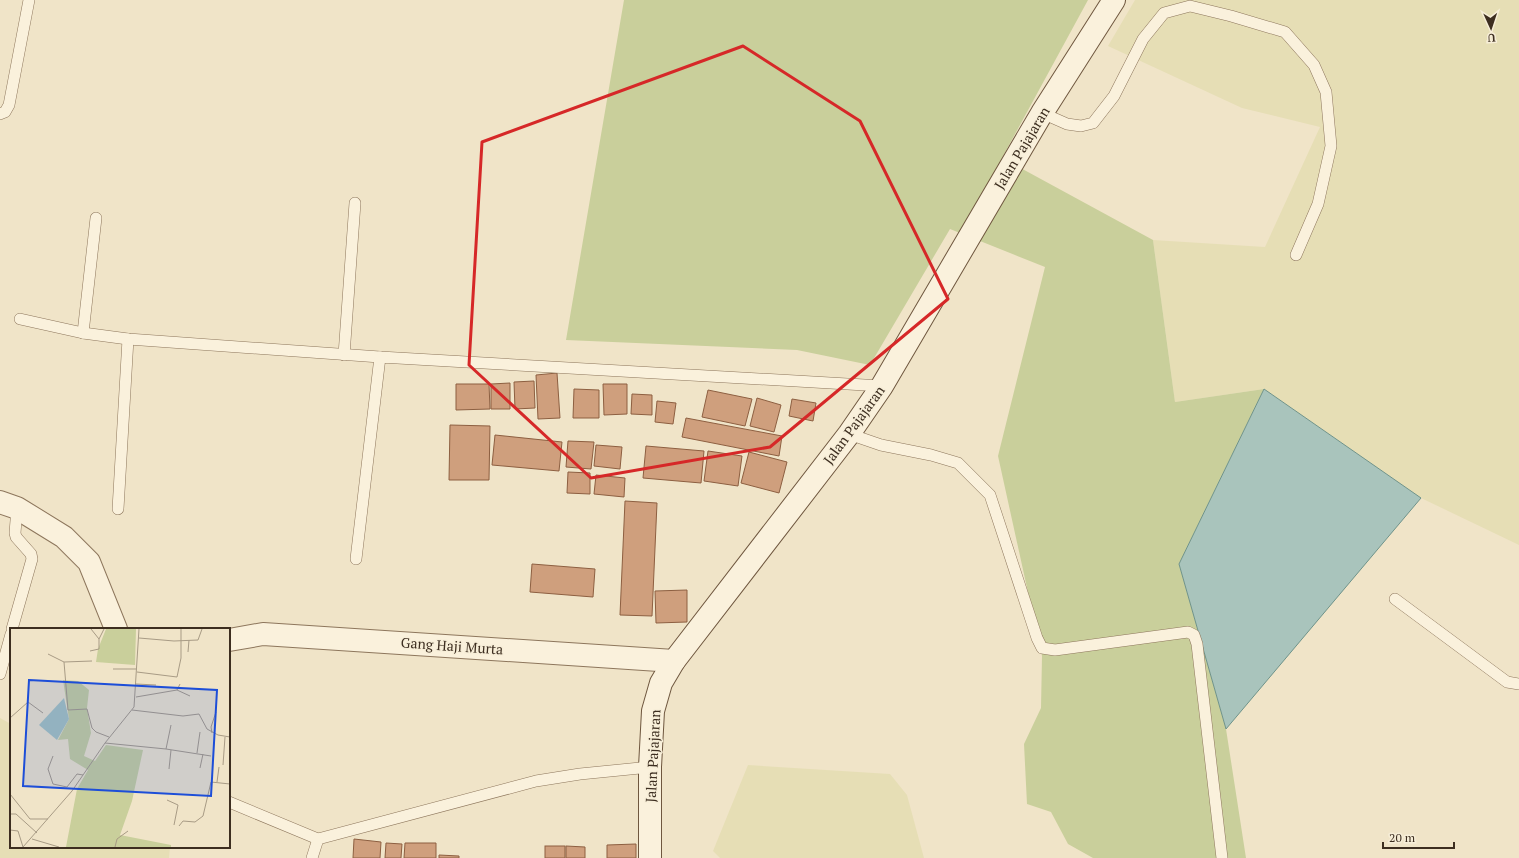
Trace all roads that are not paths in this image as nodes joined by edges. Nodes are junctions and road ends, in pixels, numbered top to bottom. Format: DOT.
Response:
graph roads {
  1 [pos="29,0"];
  2 [pos="1114,0"];
  3 [pos="1042,113"];
  4 [pos="0,114"];
  5 [pos="354,203"];
  6 [pos="96,218"];
  7 [pos="1296,255"];
  8 [pos="20,319"];
  9 [pos="83,333"];
  10 [pos="128,339"];
  11 [pos="344,355"];
  12 [pos="380,357"];
  13 [pos="882,386"];
  14 [pos="849,434"];
  15 [pos="8,505"];
  16 [pos="118,509"];
  17 [pos="356,559"];
  18 [pos="1395,599"];
  19 [pos="12,628"];
  20 [pos="116,628"];
  21 [pos="10,638"];
  22 [pos="230,640"];
  23 [pos="674,661"];
  24 [pos="0,674"];
  25 [pos="1519,684"];
  26 [pos="650,767"];
  27 [pos="230,802"];
  28 [pos="318,839"];
  29 [pos="312,858"];
  30 [pos="650,858"];
  31 [pos="1222,858"];
  1 -- 4 [label="lane"];
  2 -- 3 [label="main road, Jalan Pajajaran"];
  3 -- 7 [label="lane"];
  3 -- 13 [label="main road, Jalan Pajajaran"];
  5 -- 11 [label="lane"];
  6 -- 9 [label="lane"];
  8 -- 9 [label="lane"];
  9 -- 10 [label="lane"];
  10 -- 11 [label="lane"];
  10 -- 16 [label="lane"];
  11 -- 12 [label="lane"];
  12 -- 13 [label="lane"];
  12 -- 17 [label="lane"];
  13 -- 14 [label="main road, Jalan Pajajaran"];
  14 -- 23 [label="main road, Jalan Pajajaran"];
  14 -- 31 [label="lane"];
  15 -- 19 [label="lane"];
  15 -- 20 [label="main road"];
  18 -- 25 [label="lane"];
  21 -- 24 [label="lane"];
  22 -- 23 [label="main road, Gang Haji Murta"];
  23 -- 26 [label="main road, Jalan Pajajaran"];
  26 -- 28 [label="lane"];
  26 -- 30 [label="main road, Jalan Pajajaran"];
  27 -- 28 [label="lane"];
  28 -- 29 [label="lane"];
}
